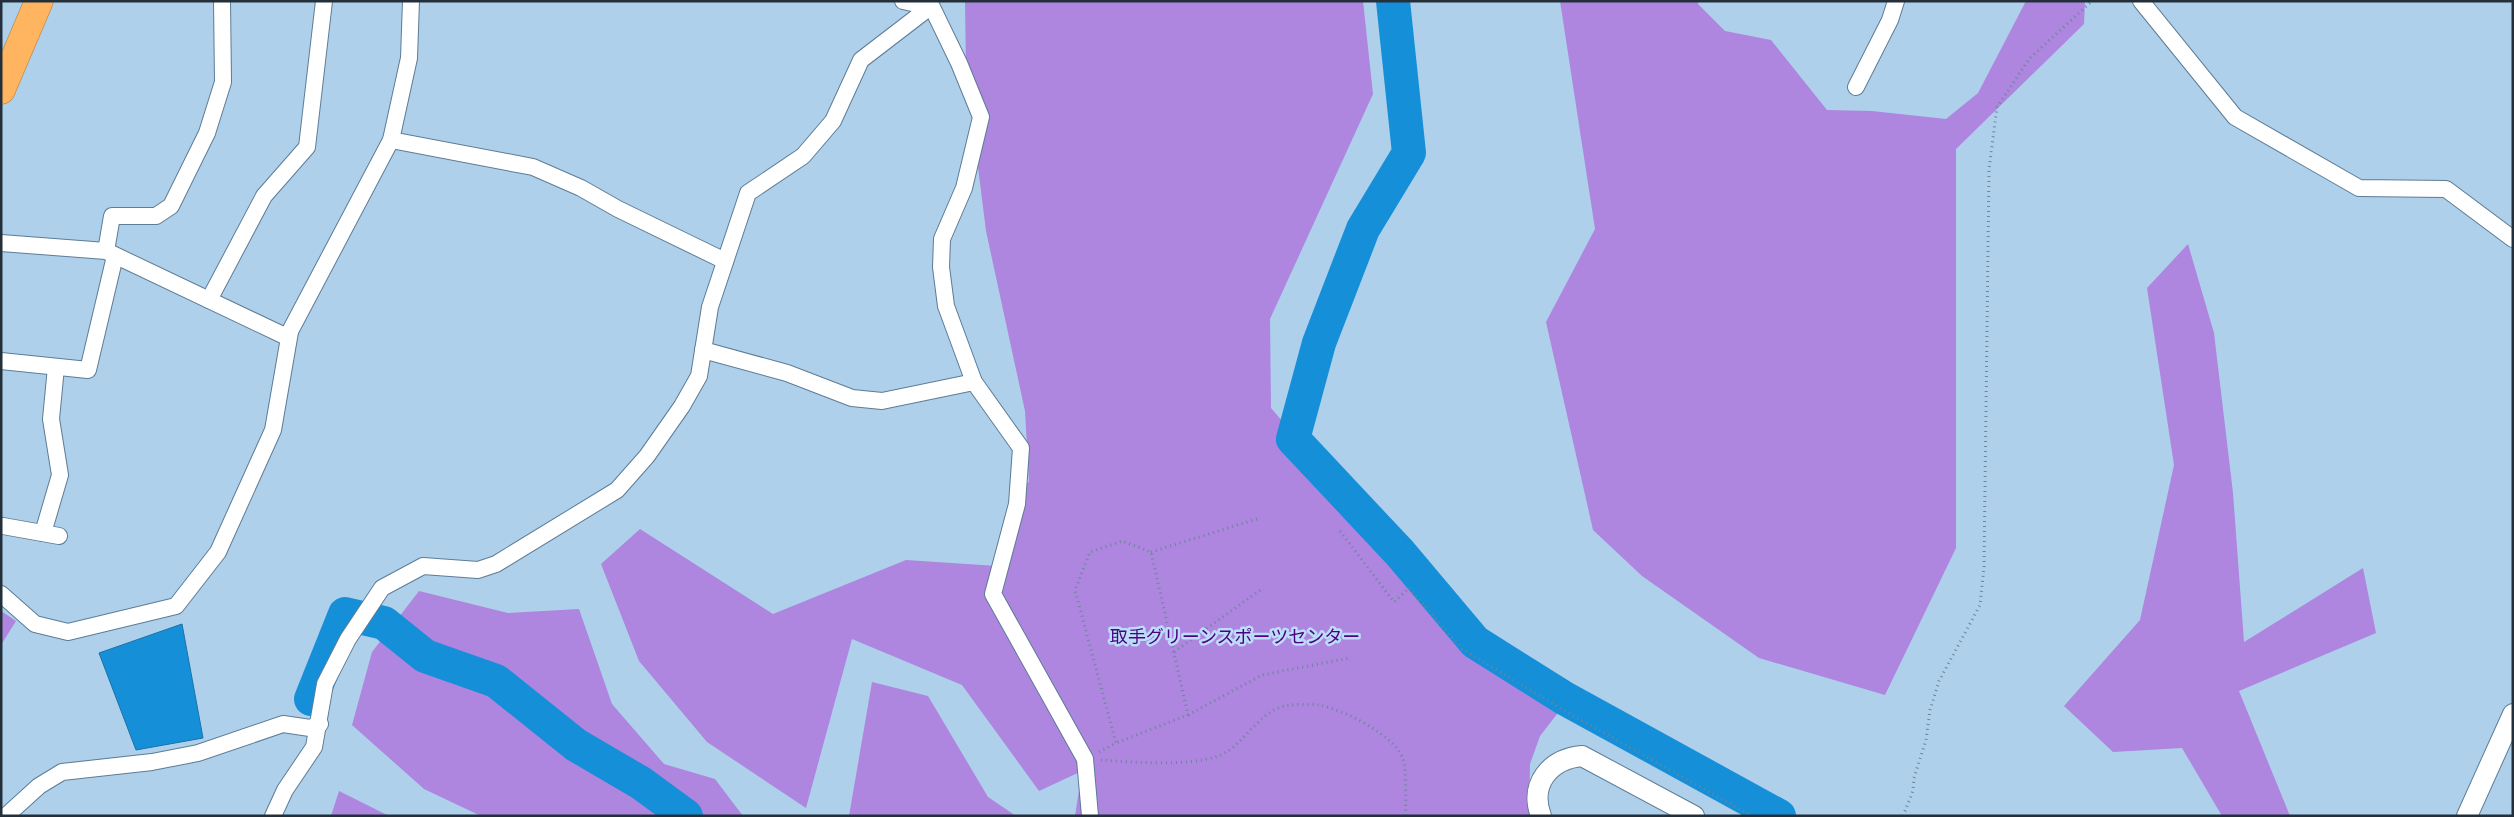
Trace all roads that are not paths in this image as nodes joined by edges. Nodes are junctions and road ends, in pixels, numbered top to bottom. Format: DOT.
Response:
graph roads {
  1 [pos="39,1"];
  2 [pos="222,1"];
  3 [pos="324,1"];
  4 [pos="411,1"];
  5 [pos="903,1"];
  6 [pos="1896,1"];
  7 [pos="2141,1"];
  8 [pos="929,4"];
  9 [pos="1856,88"];
  10 [pos="1,90"];
  11 [pos="391,140"];
  12 [pos="2513,239"];
  13 [pos="1,243"];
  14 [pos="111,253"];
  15 [pos="725,262"];
  16 [pos="209,300"];
  17 [pos="290,332"];
  18 [pos="703,350"];
  19 [pos="1,361"];
  20 [pos="56,367"];
  21 [pos="974,382"];
  22 [pos="3,526"];
  23 [pos="43,533"];
  24 [pos="59,536"];
  25 [pos="1,594"];
  26 [pos="2513,714"];
  27 [pos="320,724"];
  28 [pos="8,808"];
  29 [pos="272,816"];
  30 [pos="1090,816"];
  31 [pos="1541,816"];
  32 [pos="1694,816"];
  33 [pos="2467,816"];
  1 -- 10 [label="highway"];
  2 -- 14 [label="street"];
  3 -- 16 [label="street"];
  4 -- 11 [label="street"];
  5 -- 8 [label="street"];
  6 -- 9 [label="street"];
  7 -- 12 [label="street"];
  8 -- 15 [label="street"];
  8 -- 21 [label="street"];
  11 -- 15 [label="street"];
  11 -- 17 [label="street"];
  13 -- 14 [label="street"];
  14 -- 16 [label="street"];
  14 -- 20 [label="street"];
  15 -- 18 [label="street"];
  16 -- 17 [label="street"];
  17 -- 25 [label="street"];
  18 -- 21 [label="street"];
  18 -- 27 [label="street"];
  19 -- 20 [label="street"];
  20 -- 23 [label="street"];
  21 -- 30 [label="street"];
  22 -- 23 [label="street"];
  23 -- 24 [label="street"];
  26 -- 33 [label="street"];
  27 -- 28 [label="street"];
  27 -- 29 [label="street"];
  31 -- 32 [label="street"];
}
